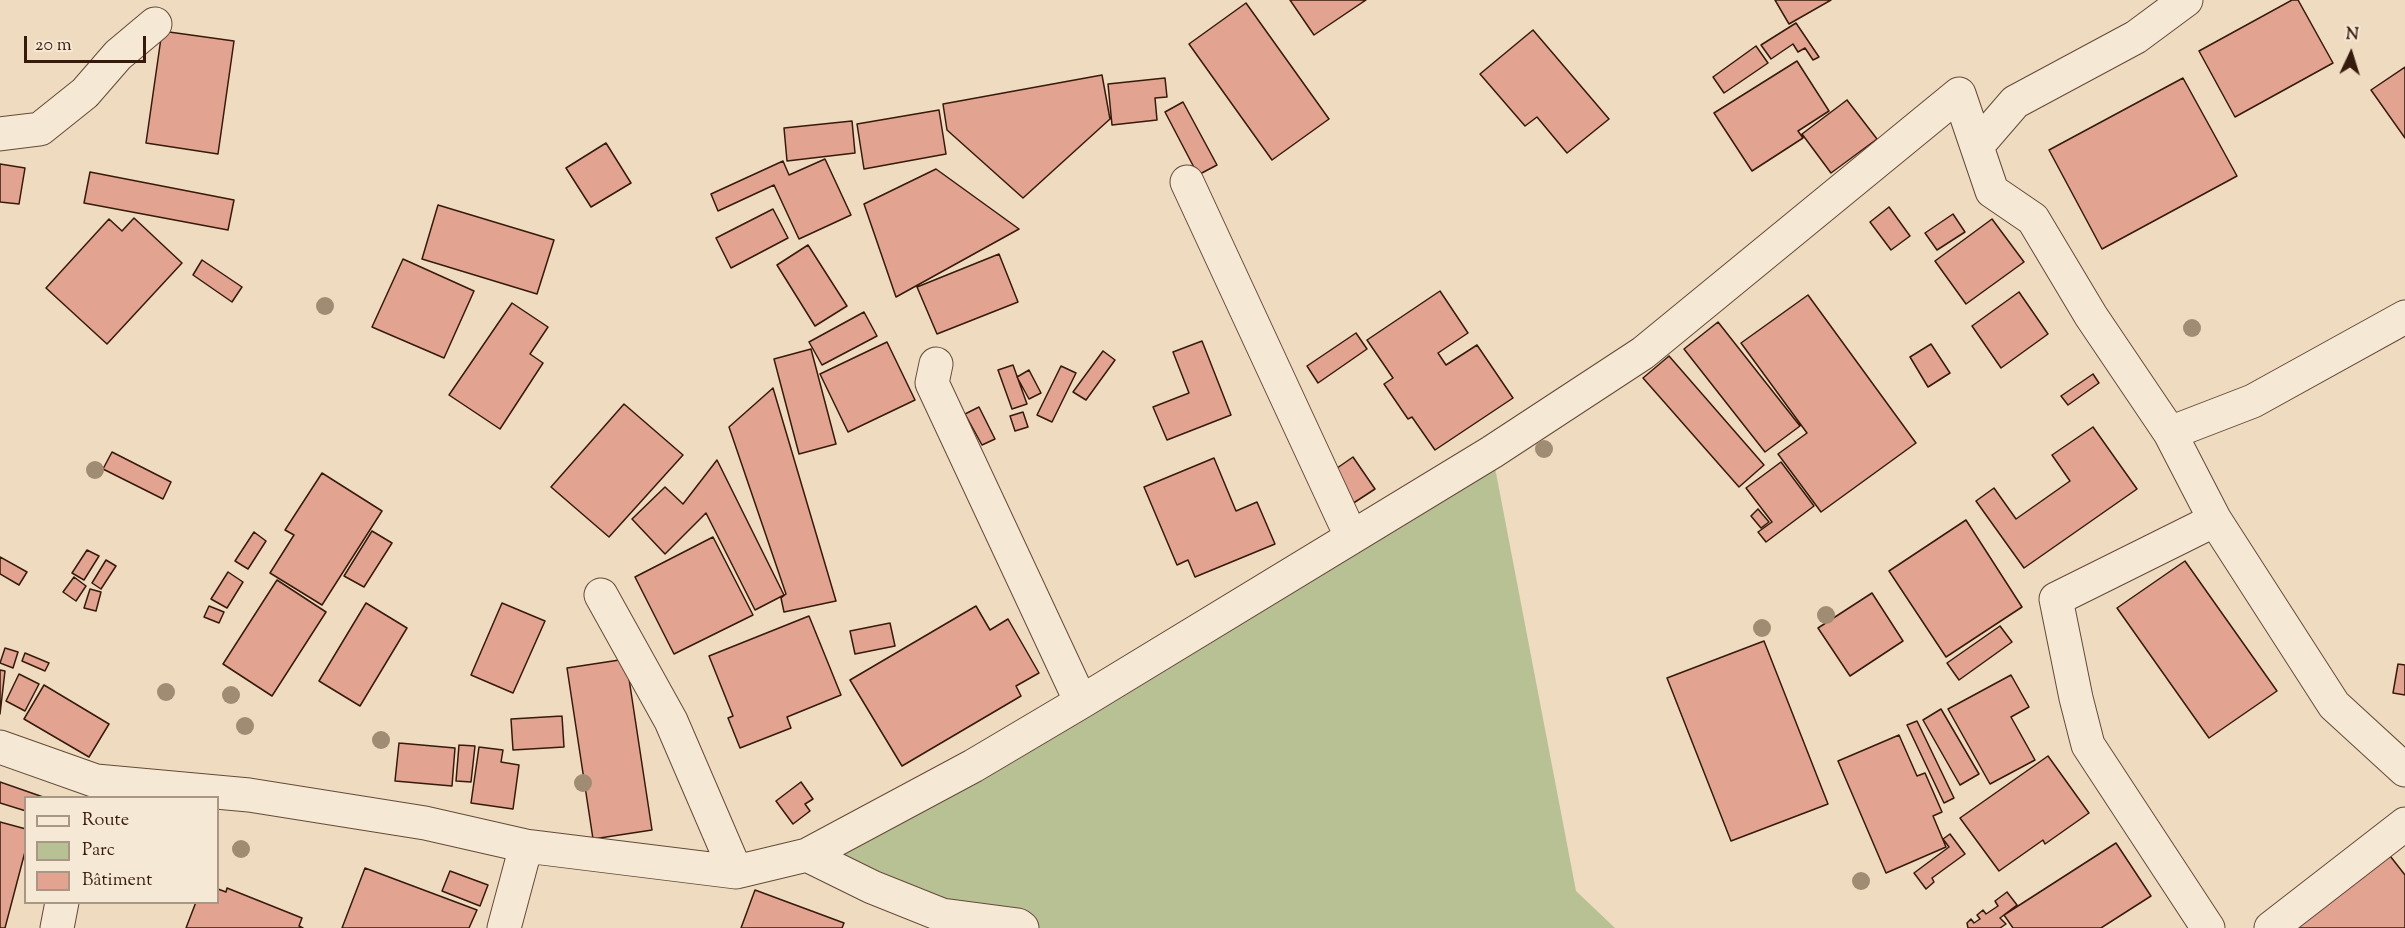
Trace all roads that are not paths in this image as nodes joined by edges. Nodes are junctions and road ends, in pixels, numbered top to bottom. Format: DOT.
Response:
graph roads {
  1 [pos="2186,0"];
  2 [pos="155,24"];
  3 [pos="0,134"];
  4 [pos="1977,146"];
  5 [pos="1187,182"];
  6 [pos="2405,317"];
  7 [pos="936,364"];
  8 [pos="2170,433"];
  9 [pos="2215,520"];
  10 [pos="1351,536"];
  11 [pos="601,595"];
  12 [pos="1081,702"];
  13 [pos="0,747"];
  14 [pos="2405,770"];
  15 [pos="94,789"];
  16 [pos="2405,824"];
  17 [pos="526,846"];
  18 [pos="807,855"];
  19 [pos="736,872"];
  20 [pos="62,904"];
  21 [pos="57,928"];
  22 [pos="504,928"];
  23 [pos="1022,928"];
  24 [pos="2208,928"];
  25 [pos="2271,928"];
  1 -- 4 [label="street"];
  2 -- 3 [label="street"];
  4 -- 8 [label="street"];
  4 -- 10 [label="street"];
  5 -- 10 [label="street"];
  6 -- 8 [label="street"];
  7 -- 12 [label="street"];
  8 -- 9 [label="street"];
  9 -- 14 [label="street"];
  9 -- 24 [label="street"];
  10 -- 12 [label="street"];
  11 -- 19 [label="street"];
  12 -- 18 [label="street"];
  13 -- 15 [label="street"];
  15 -- 17 [label="street"];
  16 -- 25 [label="street"];
  17 -- 19 [label="street"];
  17 -- 22 [label="street"];
  18 -- 19 [label="street"];
  18 -- 23 [label="street"];
  20 -- 21 [label="street"];
}
